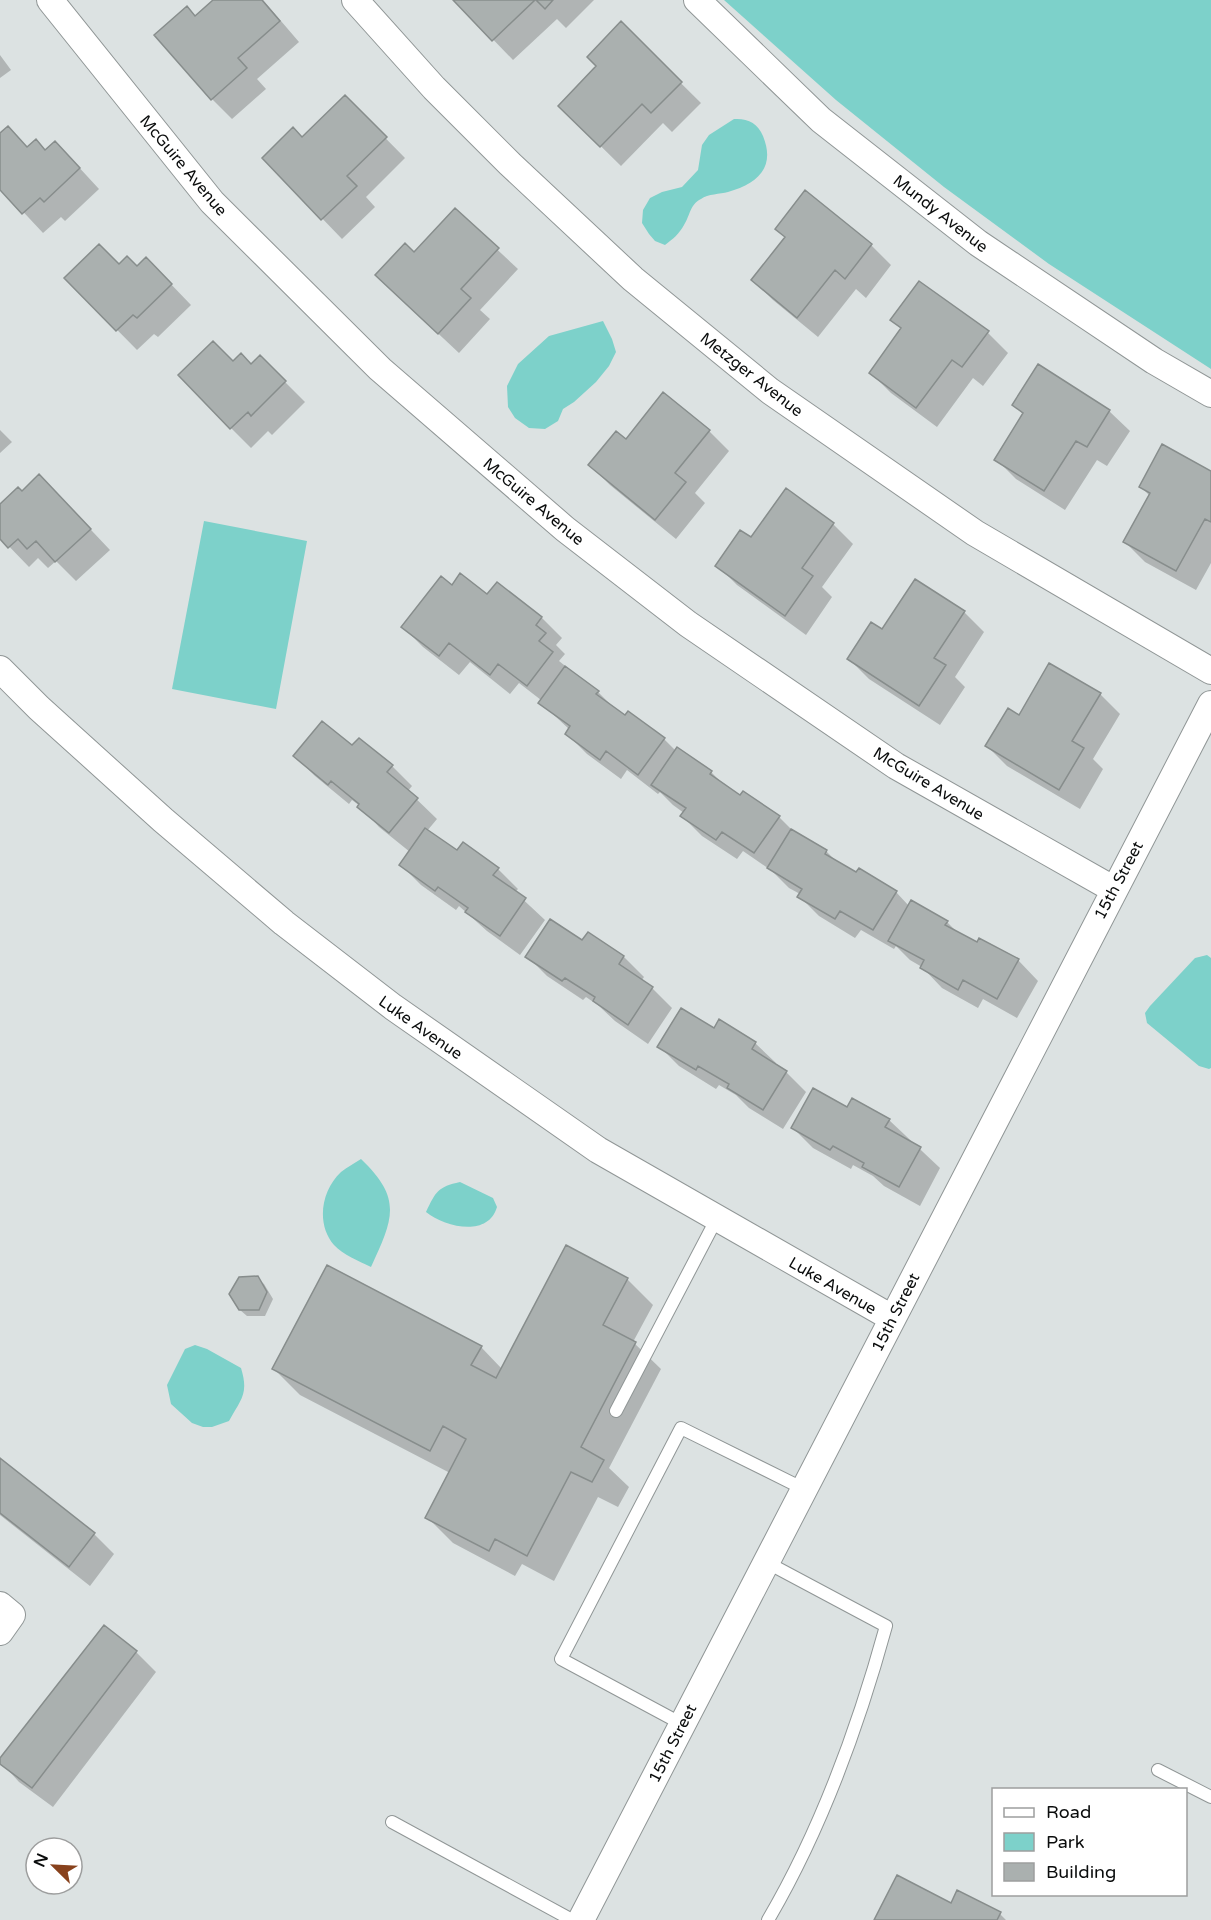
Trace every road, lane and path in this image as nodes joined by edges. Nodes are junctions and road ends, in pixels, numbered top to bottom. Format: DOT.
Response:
graph roads {
  1 [pos="50,0"];
  2 [pos="355,0"];
  3 [pos="698,0"];
  4 [pos="1211,394"];
  5 [pos="0,669"];
  6 [pos="1211,671"];
  7 [pos="1211,704"];
  8 [pos="1113,889"];
  9 [pos="717,1218"];
  10 [pos="892,1318"];
  11 [pos="616,1411"];
  12 [pos="804,1489"];
  13 [pos="766,1562"];
  14 [pos="0,1605"];
  15 [pos="0,1632"];
  16 [pos="682,1724"];
  17 [pos="1158,1770"];
  18 [pos="1211,1797"];
  19 [pos="392,1822"];
  20 [pos="572,1920"];
  21 [pos="581,1920"];
  22 [pos="768,1920"];
  1 -- 8 [label="street, McGuire Avenue"];
  2 -- 6 [label="street, Metzger Avenue"];
  3 -- 4 [label="street, Mundy Avenue"];
  5 -- 9 [label="street, Luke Avenue"];
  7 -- 8 [label="street, 15th Street"];
  8 -- 10 [label="street, 15th Street"];
  9 -- 10 [label="street, Luke Avenue"];
  9 -- 11 [label="lane"];
  10 -- 12 [label="street, 15th Street"];
  12 -- 13 [label="street, 15th Street"];
  12 -- 16 [label="lane"];
  13 -- 16 [label="street, 15th Street"];
  13 -- 22 [label="lane"];
  14 -- 15 [label="street"];
  16 -- 21 [label="street, 15th Street"];
  17 -- 18 [label="lane"];
  19 -- 20 [label="lane"];
}
